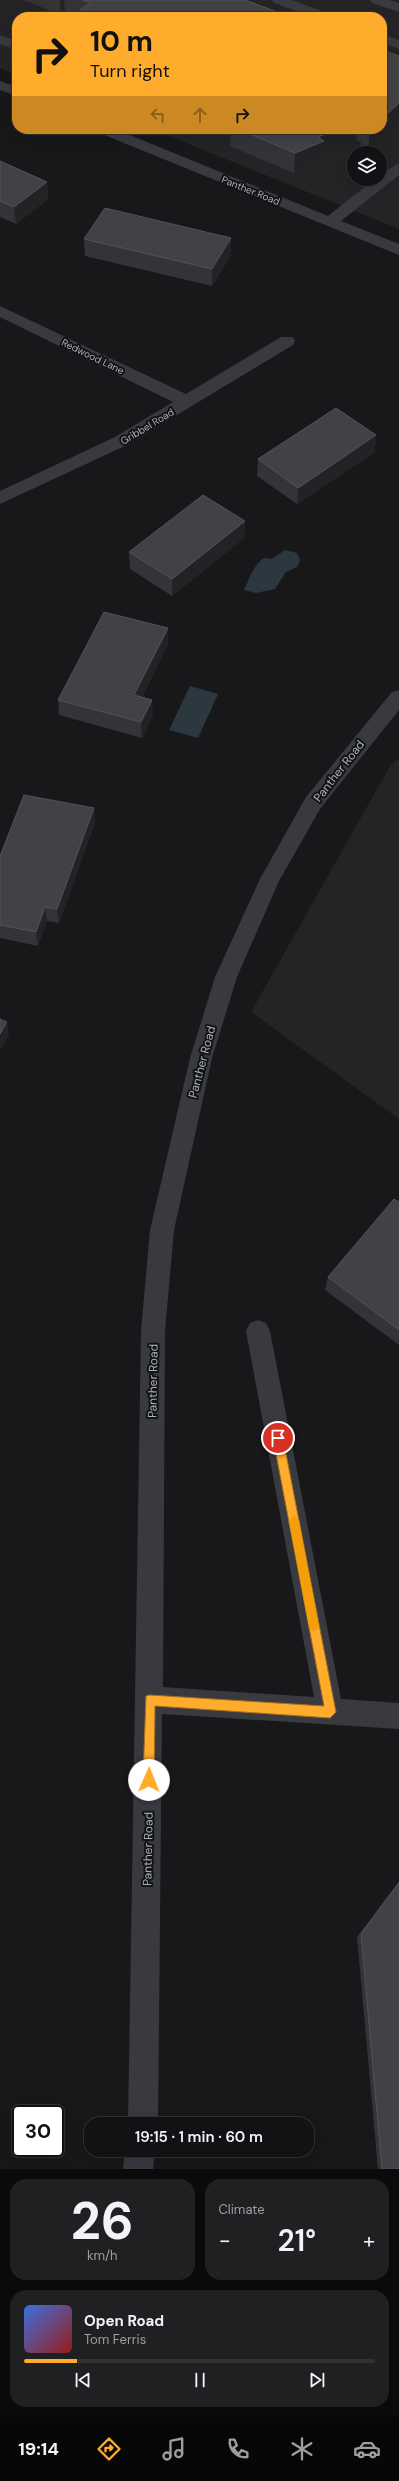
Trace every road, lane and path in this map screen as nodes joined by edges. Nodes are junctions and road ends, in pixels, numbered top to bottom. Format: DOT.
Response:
graph roads {
  1 [pos="279,0"];
  2 [pos="377,0"];
  3 [pos="399,8"];
  4 [pos="311,12"];
  5 [pos="0,39"];
  6 [pos="387,40"];
  7 [pos="12,44"];
  8 [pos="399,44"];
  9 [pos="0,85"];
  10 [pos="12,90"];
  11 [pos="116,134"];
  12 [pos="399,168"];
  13 [pos="330,222"];
  14 [pos="399,250"];
  15 [pos="0,311"];
  16 [pos="287,341"];
  17 [pos="187,402"];
  18 [pos="0,498"];
  19 [pos="399,697"];
  20 [pos="258,1331"];
  21 [pos="150,1700"];
  22 [pos="330,1712"];
  23 [pos="399,1716"];
  24 [pos="144,2117"];
  25 [pos="139,2157"];
  26 [pos="138,2169"];
  1 -- 4 [label="street"];
  2 -- 3 [label="street"];
  5 -- 7 [label="street"];
  6 -- 8 [label="street"];
  9 -- 10 [label="street"];
  11 -- 13 [label="street, Panther Road"];
  12 -- 13 [label="street"];
  13 -- 14 [label="street, Panther Road"];
  15 -- 17 [label="street, Redwood Lane"];
  16 -- 17 [label="street, Gribbel Road"];
  17 -- 18 [label="street, Gribbel Road"];
  19 -- 21 [label="street, Panther Road"];
  20 -- 22 [label="street"];
  21 -- 22 [label="street"];
  21 -- 24 [label="street, Panther Road"];
  22 -- 23 [label="street"];
  25 -- 26 [label="street"];
}
